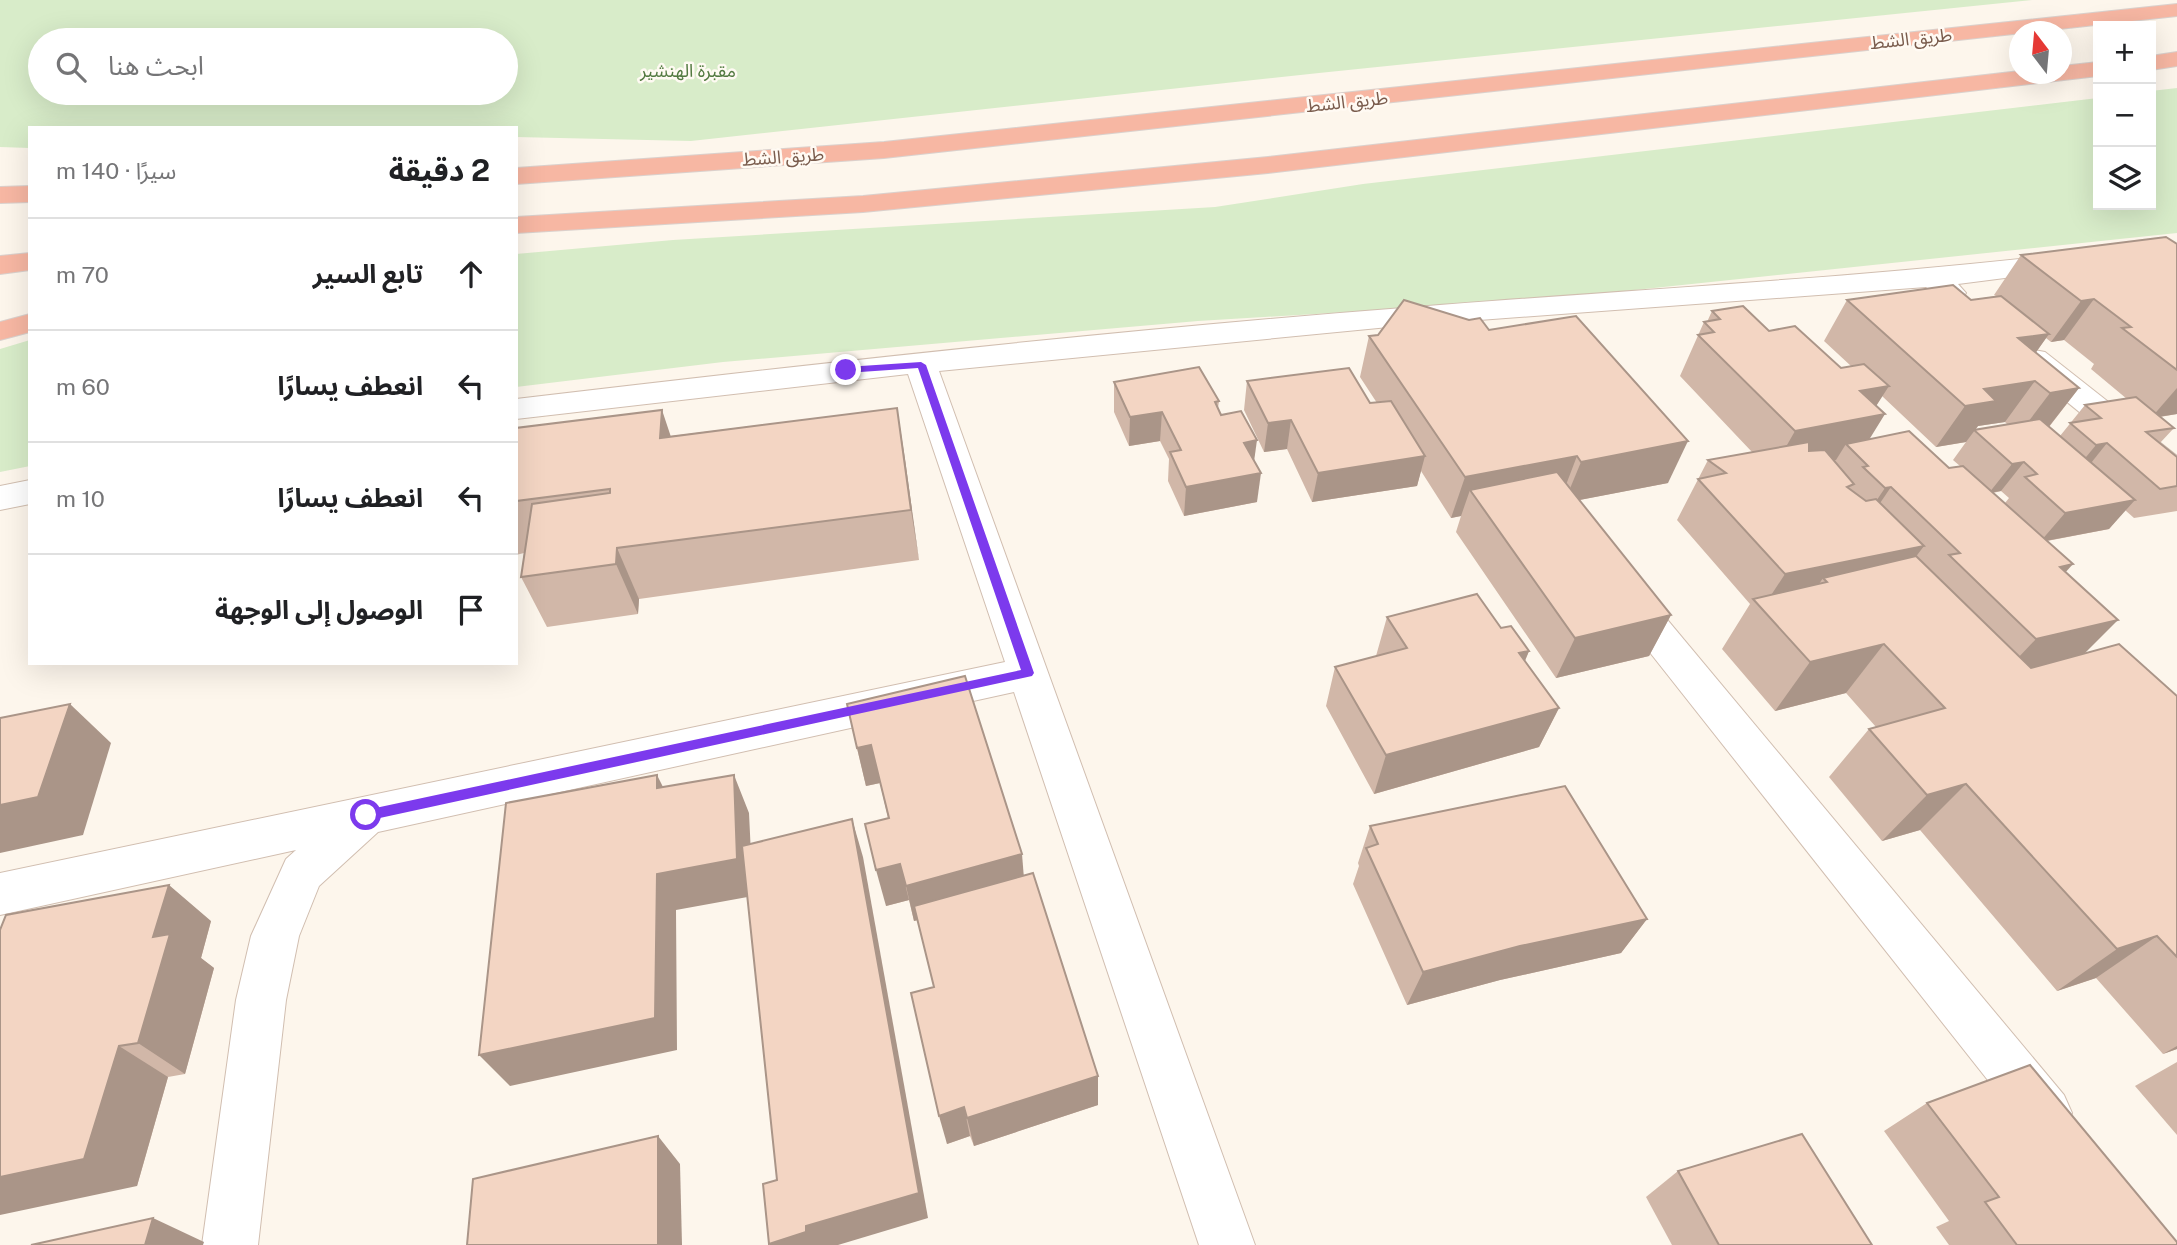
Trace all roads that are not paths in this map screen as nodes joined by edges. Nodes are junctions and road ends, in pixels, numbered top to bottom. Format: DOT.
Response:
graph roads {
  1 [pos="2177,10"];
  2 [pos="2177,59"];
  3 [pos="2156,62"];
  4 [pos="2093,70"];
  5 [pos="518,176"];
  6 [pos="28,194"];
  7 [pos="0,195"];
  8 [pos="518,225"];
  9 [pos="2096,260"];
  10 [pos="28,261"];
  11 [pos="0,265"];
  12 [pos="1933,278"];
  13 [pos="1975,312"];
  14 [pos="1399,317"];
  15 [pos="28,324"];
  16 [pos="0,331"];
  17 [pos="2007,338"];
  18 [pos="1426,349"];
  19 [pos="921,365"];
  20 [pos="518,409"];
  21 [pos="2177,474"];
  22 [pos="28,492"];
  23 [pos="0,498"];
  24 [pos="1601,565"];
  25 [pos="1028,673"];
  26 [pos="366,815"];
  27 [pos="0,894"];
  28 [pos="2074,1148"];
  29 [pos="230,1245"];
  30 [pos="1227,1245"];
  1 -- 5 [label="highway, طريق الشط"];
  2 -- 3 [label="highway"];
  4 -- 8 [label="highway"];
  6 -- 7 [label="highway"];
  9 -- 12 [label="street"];
  10 -- 11 [label="highway"];
  12 -- 13 [label="street"];
  12 -- 14 [label="street"];
  14 -- 18 [label="street"];
  14 -- 19 [label="street"];
  15 -- 16 [label="highway"];
  17 -- 21 [label="street"];
  19 -- 20 [label="street"];
  19 -- 25 [label="street"];
  22 -- 23 [label="street"];
  24 -- 28 [label="street"];
  25 -- 26 [label="street"];
  25 -- 30 [label="street"];
  26 -- 27 [label="street"];
  26 -- 29 [label="street"];
}
